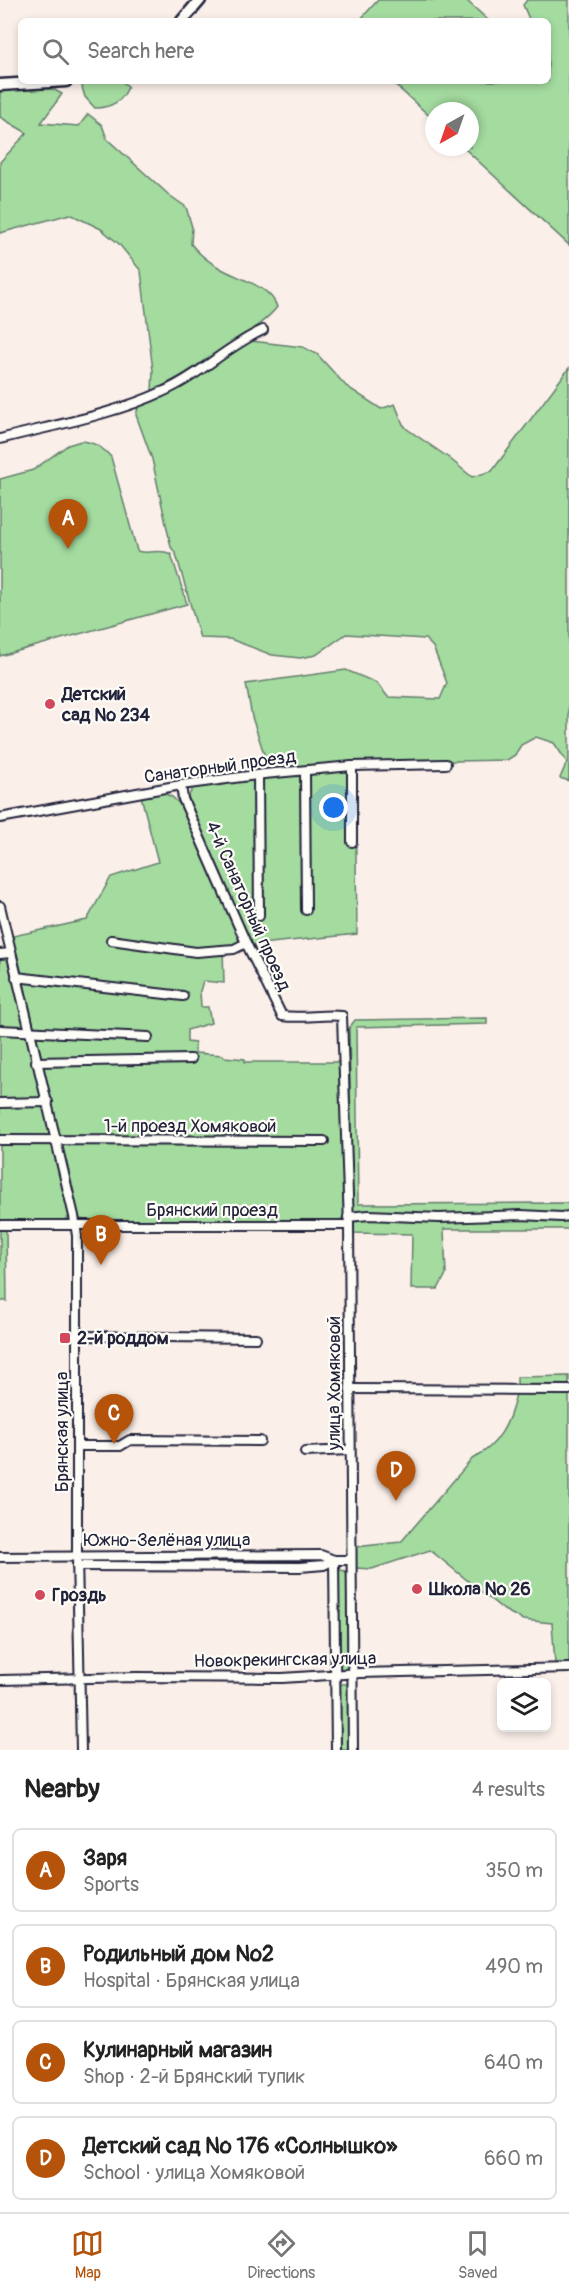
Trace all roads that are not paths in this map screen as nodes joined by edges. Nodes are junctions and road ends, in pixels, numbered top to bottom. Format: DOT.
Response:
graph roads {
  1 [pos="200,0"];
  2 [pos="185,18"];
  3 [pos="18,84"];
  4 [pos="0,85"];
  5 [pos="263,330"];
  6 [pos="0,439"];
  7 [pos="446,764"];
  8 [pos="352,766"];
  9 [pos="305,771"];
  10 [pos="258,775"];
  11 [pos="181,785"];
  12 [pos="0,819"];
  13 [pos="352,842"];
  14 [pos="0,906"];
  15 [pos="306,910"];
  16 [pos="259,916"];
  17 [pos="111,940"];
  18 [pos="246,943"];
  19 [pos="10,953"];
  20 [pos="0,954"];
  21 [pos="16,977"];
  22 [pos="183,996"];
  23 [pos="342,1016"];
  24 [pos="0,1030"];
  25 [pos="29,1031"];
  26 [pos="148,1037"];
  27 [pos="191,1059"];
  28 [pos="36,1062"];
  29 [pos="48,1102"];
  30 [pos="0,1103"];
  31 [pos="0,1140"];
  32 [pos="57,1140"];
  33 [pos="324,1141"];
  34 [pos="569,1216"];
  35 [pos="348,1221"];
  36 [pos="0,1225"];
  37 [pos="76,1225"];
  38 [pos="76,1336"];
  39 [pos="256,1338"];
  40 [pos="350,1389"];
  41 [pos="569,1390"];
  42 [pos="260,1441"];
  43 [pos="78,1446"];
  44 [pos="350,1450"];
  45 [pos="305,1452"];
  46 [pos="77,1556"];
  47 [pos="0,1557"];
  48 [pos="334,1560"];
  49 [pos="350,1563"];
  50 [pos="77,1566"];
  51 [pos="569,1668"];
  52 [pos="335,1674"];
  53 [pos="353,1674"];
  54 [pos="80,1678"];
  55 [pos="1,1680"];
  56 [pos="81,1750"];
  57 [pos="336,1750"];
  58 [pos="353,1750"];
  1 -- 2 [label="street"];
  3 -- 4 [label="street"];
  5 -- 6 [label="street"];
  7 -- 8 [label="street, Санаторный проезд"];
  8 -- 9 [label="street, Санаторный проезд"];
  8 -- 13 [label="street"];
  9 -- 10 [label="street, Санаторный проезд"];
  9 -- 15 [label="street"];
  10 -- 11 [label="street, Санаторный проезд"];
  10 -- 16 [label="street"];
  11 -- 12 [label="street, Санаторный проезд"];
  11 -- 18 [label="street, 4-й Санаторный проезд"];
  14 -- 19 [label="street, Брянская улица"];
  17 -- 18 [label="street"];
  18 -- 23 [label="street, 4-й Санаторный проезд"];
  19 -- 20 [label="street"];
  19 -- 21 [label="street, Брянская улица"];
  21 -- 22 [label="street"];
  21 -- 25 [label="street, Брянская улица"];
  23 -- 35 [label="street, улица Хомяковой"];
  24 -- 25 [label="street"];
  25 -- 26 [label="street"];
  25 -- 28 [label="street, Брянская улица"];
  27 -- 28 [label="street"];
  28 -- 29 [label="street, Брянская улица"];
  29 -- 30 [label="street"];
  29 -- 32 [label="street, Брянская улица"];
  31 -- 32 [label="street, 1-й проезд Хомяковой"];
  32 -- 33 [label="street, 1-й проезд Хомяковой"];
  32 -- 37 [label="street, Брянская улица"];
  34 -- 35 [label="street, Брянский проезд"];
  35 -- 37 [label="street, Брянский проезд"];
  35 -- 40 [label="street, улица Хомяковой"];
  36 -- 37 [label="street, Брянский проезд"];
  37 -- 38 [label="street, Брянская улица"];
  38 -- 39 [label="street"];
  38 -- 43 [label="street, Брянская улица"];
  40 -- 41 [label="street"];
  40 -- 44 [label="street, улица Хомяковой"];
  42 -- 43 [label="street"];
  43 -- 46 [label="street, Брянская улица"];
  44 -- 45 [label="street"];
  44 -- 49 [label="street, улица Хомяковой"];
  46 -- 47 [label="street, Южно-Зелёная улица"];
  46 -- 48 [label="street, Южно-Зелёная улица"];
  46 -- 50 [label="street, Брянская улица"];
  48 -- 49 [label="street, Южно-Зелёная улица"];
  48 -- 50 [label="street, Южно-Зелёная улица"];
  48 -- 52 [label="street"];
  49 -- 53 [label="street, улица Хомяковой"];
  50 -- 54 [label="street, Брянская улица"];
  51 -- 53 [label="street, Новокрекингская улица"];
  52 -- 53 [label="street, Новокрекингская улица"];
  52 -- 54 [label="street, Новокрекингская улица"];
  52 -- 57 [label="street"];
  53 -- 58 [label="street, улица Хомяковой"];
  54 -- 55 [label="street, Новокрекингская улица"];
  54 -- 56 [label="street, Брянская улица"];
}
